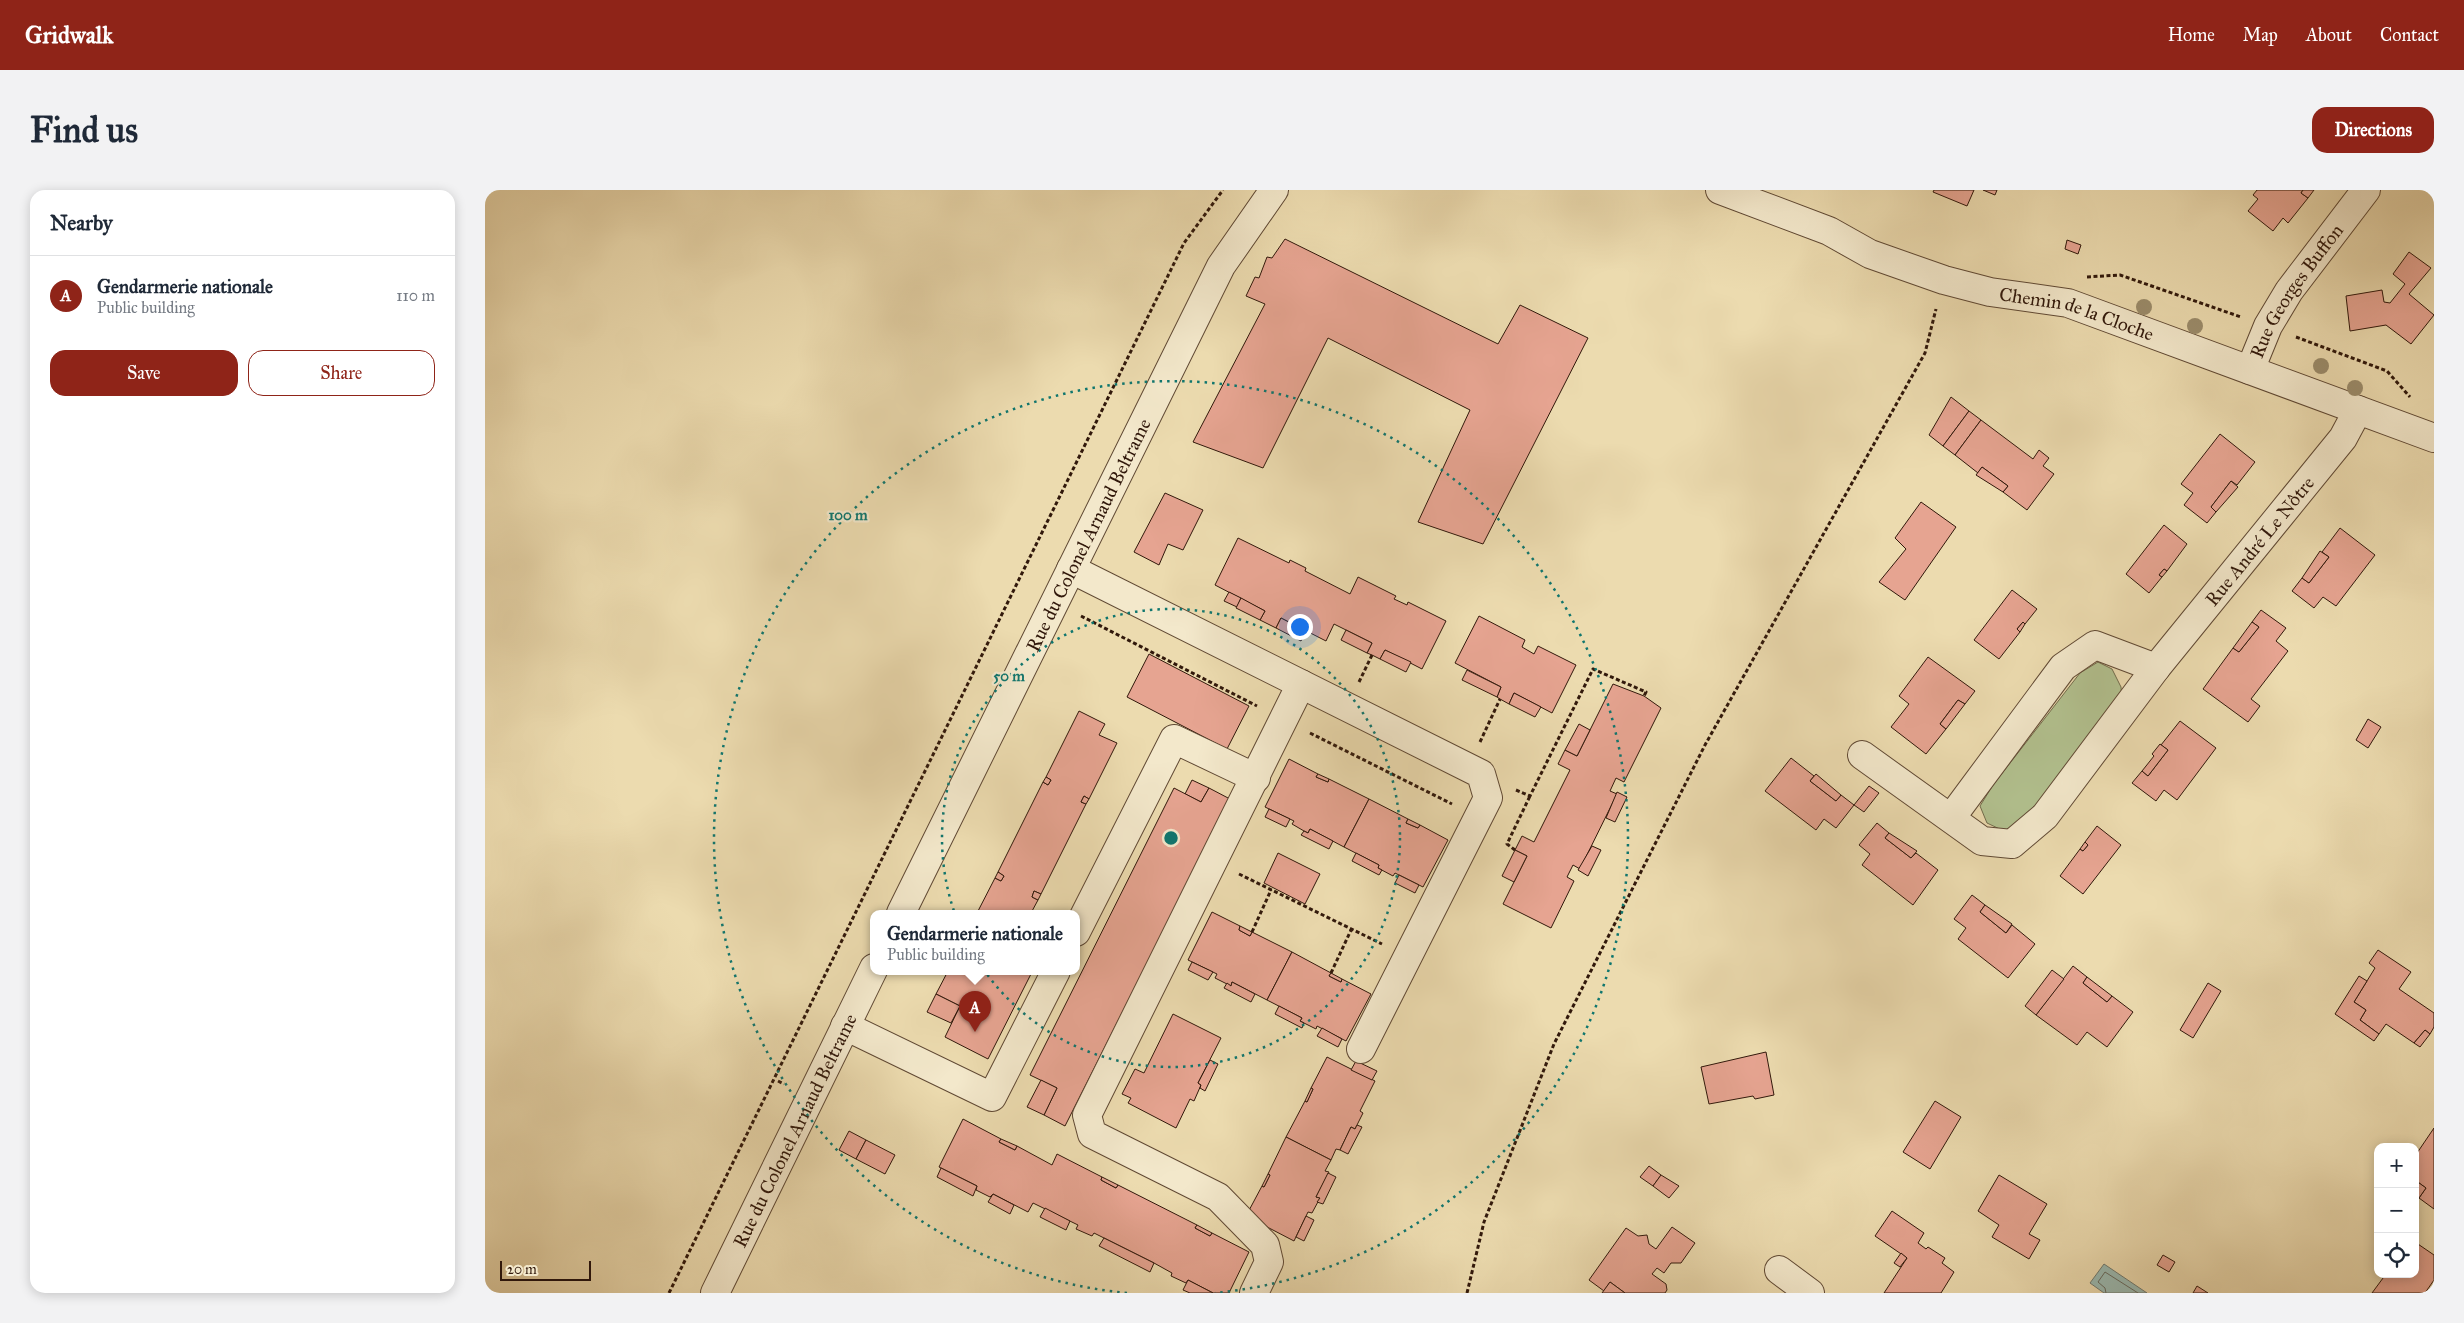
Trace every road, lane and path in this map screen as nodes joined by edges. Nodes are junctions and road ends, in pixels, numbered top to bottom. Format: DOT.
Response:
graph roads {
  1 [pos="1223,190"];
  2 [pos="1275,190"];
  3 [pos="1720,190"];
  4 [pos="2366,190"];
  5 [pos="1938,302"];
  6 [pos="2249,370"];
  7 [pos="2359,410"];
  8 [pos="2434,438"];
  9 [pos="1071,569"];
  10 [pos="1081,616"];
  11 [pos="2156,668"];
  12 [pos="1301,684"];
  13 [pos="1644,696"];
  14 [pos="1500,699"];
  15 [pos="1284,719"];
  16 [pos="1862,755"];
  17 [pos="1475,771"];
  18 [pos="1256,778"];
  19 [pos="1529,796"];
  20 [pos="1455,805"];
  21 [pos="1951,818"];
  22 [pos="1515,850"];
  23 [pos="1236,873"];
  24 [pos="1271,890"];
  25 [pos="902,910"];
  26 [pos="1080,924"];
  27 [pos="1351,930"];
  28 [pos="1252,932"];
  29 [pos="1387,947"];
  30 [pos="1331,973"];
  31 [pos="870,975"];
  32 [pos="1054,975"];
  33 [pos="845,1026"];
  34 [pos="1361,1049"];
  35 [pos="1779,1270"];
  36 [pos="669,1293"];
  37 [pos="715,1293"];
  38 [pos="1254,1293"];
  39 [pos="1467,1293"];
  40 [pos="1810,1293"];
  1 -- 36 [label="path"];
  2 -- 9 [label="street, Rue du Colonel Arnaud Beltrame"];
  3 -- 6 [label="street, Chemin de la Cloche"];
  4 -- 6 [label="street, Rue Georges Buffon"];
  5 -- 39 [label="path"];
  6 -- 7 [label="street, Chemin de la Cloche"];
  7 -- 8 [label="street, Chemin de la Cloche"];
  7 -- 11 [label="street, Rue André Le Nôtre"];
  9 -- 12 [label="street"];
  9 -- 25 [label="street, Rue du Colonel Arnaud Beltrame"];
  10 -- 15 [label="path"];
  11 -- 21 [label="street"];
  11 -- 21 [label="street, Rue André Le Nôtre"];
  12 -- 15 [label="street"];
  12 -- 17 [label="street"];
  13 -- 19 [label="path"];
  14 -- 17 [label="path"];
  15 -- 18 [label="street"];
  15 -- 20 [label="path"];
  16 -- 21 [label="street, Rue André Le Nôtre"];
  17 -- 19 [label="path"];
  17 -- 34 [label="street"];
  18 -- 26 [label="street"];
  18 -- 38 [label="street"];
  19 -- 22 [label="path"];
  23 -- 24 [label="path"];
  24 -- 27 [label="path"];
  24 -- 28 [label="path"];
  27 -- 29 [label="path"];
  27 -- 30 [label="path"];
  31 -- 33 [label="street, Rue du Colonel Arnaud Beltrame"];
  32 -- 33 [label="street"];
  33 -- 37 [label="street, Rue du Colonel Arnaud Beltrame"];
  35 -- 40 [label="street"];
}
